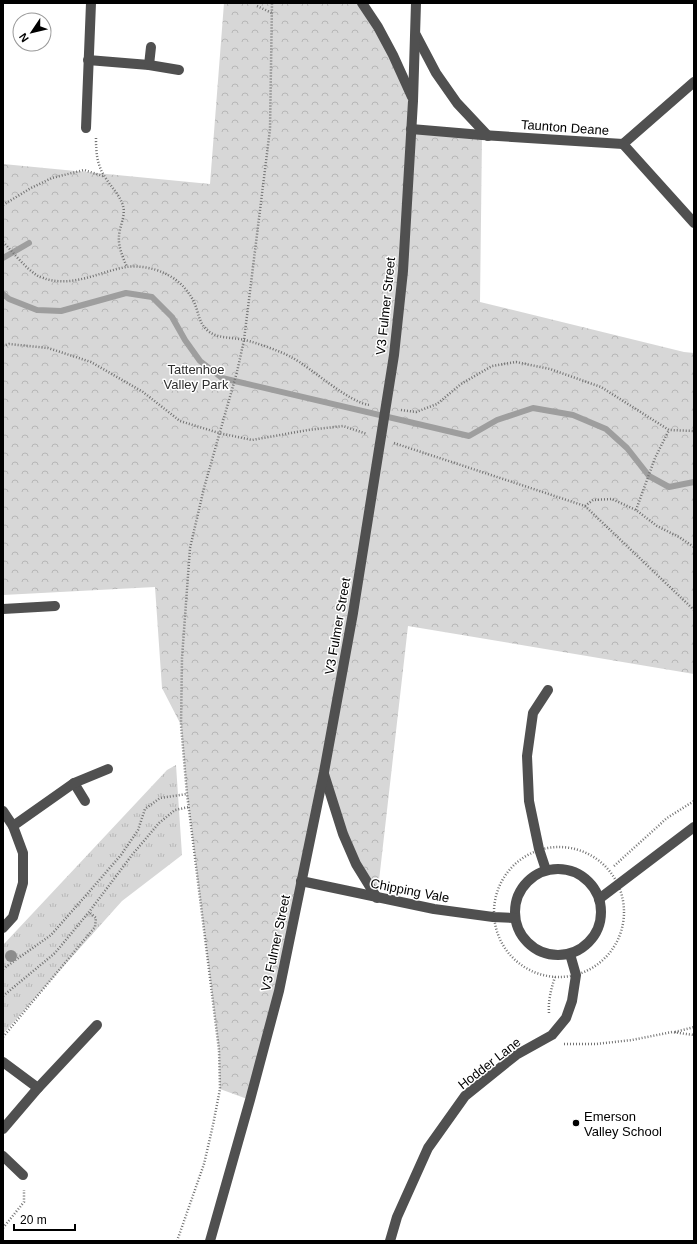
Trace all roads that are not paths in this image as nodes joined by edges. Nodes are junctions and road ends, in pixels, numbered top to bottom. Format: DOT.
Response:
graph roads {
  1 [pos="91,3"];
  2 [pos="362,3"];
  3 [pos="416,3"];
  4 [pos="415,33"];
  5 [pos="151,47"];
  6 [pos="88,60"];
  7 [pos="149,65"];
  8 [pos="179,70"];
  9 [pos="694,82"];
  10 [pos="413,101"];
  11 [pos="86,128"];
  12 [pos="411,129"];
  13 [pos="488,136"];
  14 [pos="624,144"];
  15 [pos="694,223"];
  16 [pos="55,606"];
  17 [pos="3,609"];
  18 [pos="548,690"];
  19 [pos="108,769"];
  20 [pos="324,772"];
  21 [pos="74,783"];
  22 [pos="85,801"];
  23 [pos="3,811"];
  24 [pos="14,826"];
  25 [pos="694,827"];
  26 [pos="546,870"];
  27 [pos="301,881"];
  28 [pos="378,898"];
  29 [pos="599,899"];
  30 [pos="514,918"];
  31 [pos="3,928"];
  32 [pos="570,954"];
  33 [pos="97,1025"];
  34 [pos="3,1062"];
  35 [pos="38,1088"];
  36 [pos="3,1129"];
  37 [pos="3,1156"];
  38 [pos="23,1175"];
  39 [pos="210,1241"];
  40 [pos="390,1241"];
  1 -- 6 [label="street"];
  2 -- 10 [label="street"];
  3 -- 4 [label="street, V3 Fulmer Street"];
  4 -- 10 [label="street, V3 Fulmer Street"];
  4 -- 13 [label="street"];
  5 -- 7 [label="street"];
  6 -- 7 [label="street"];
  6 -- 11 [label="street"];
  7 -- 8 [label="street"];
  9 -- 14 [label="street, Taunton Deane"];
  10 -- 12 [label="street, V3 Fulmer Street"];
  12 -- 13 [label="street, Taunton Deane"];
  12 -- 20 [label="street, V3 Fulmer Street"];
  13 -- 14 [label="street, Taunton Deane"];
  14 -- 15 [label="street"];
  16 -- 17 [label="street"];
  18 -- 26 [label="street"];
  19 -- 21 [label="street"];
  20 -- 27 [label="street, V3 Fulmer Street"];
  20 -- 28 [label="street"];
  21 -- 22 [label="street"];
  21 -- 24 [label="street"];
  23 -- 24 [label="street"];
  24 -- 31 [label="street"];
  25 -- 29 [label="street"];
  26 -- 29 [label="street"];
  26 -- 30 [label="street"];
  27 -- 28 [label="street, Chipping Vale"];
  27 -- 39 [label="street, V3 Fulmer Street"];
  28 -- 30 [label="street, Chipping Vale"];
  29 -- 32 [label="street"];
  30 -- 32 [label="street"];
  32 -- 40 [label="street, Hodder Lane"];
  33 -- 35 [label="street"];
  34 -- 35 [label="street"];
  35 -- 36 [label="street"];
  37 -- 38 [label="street"];
}
